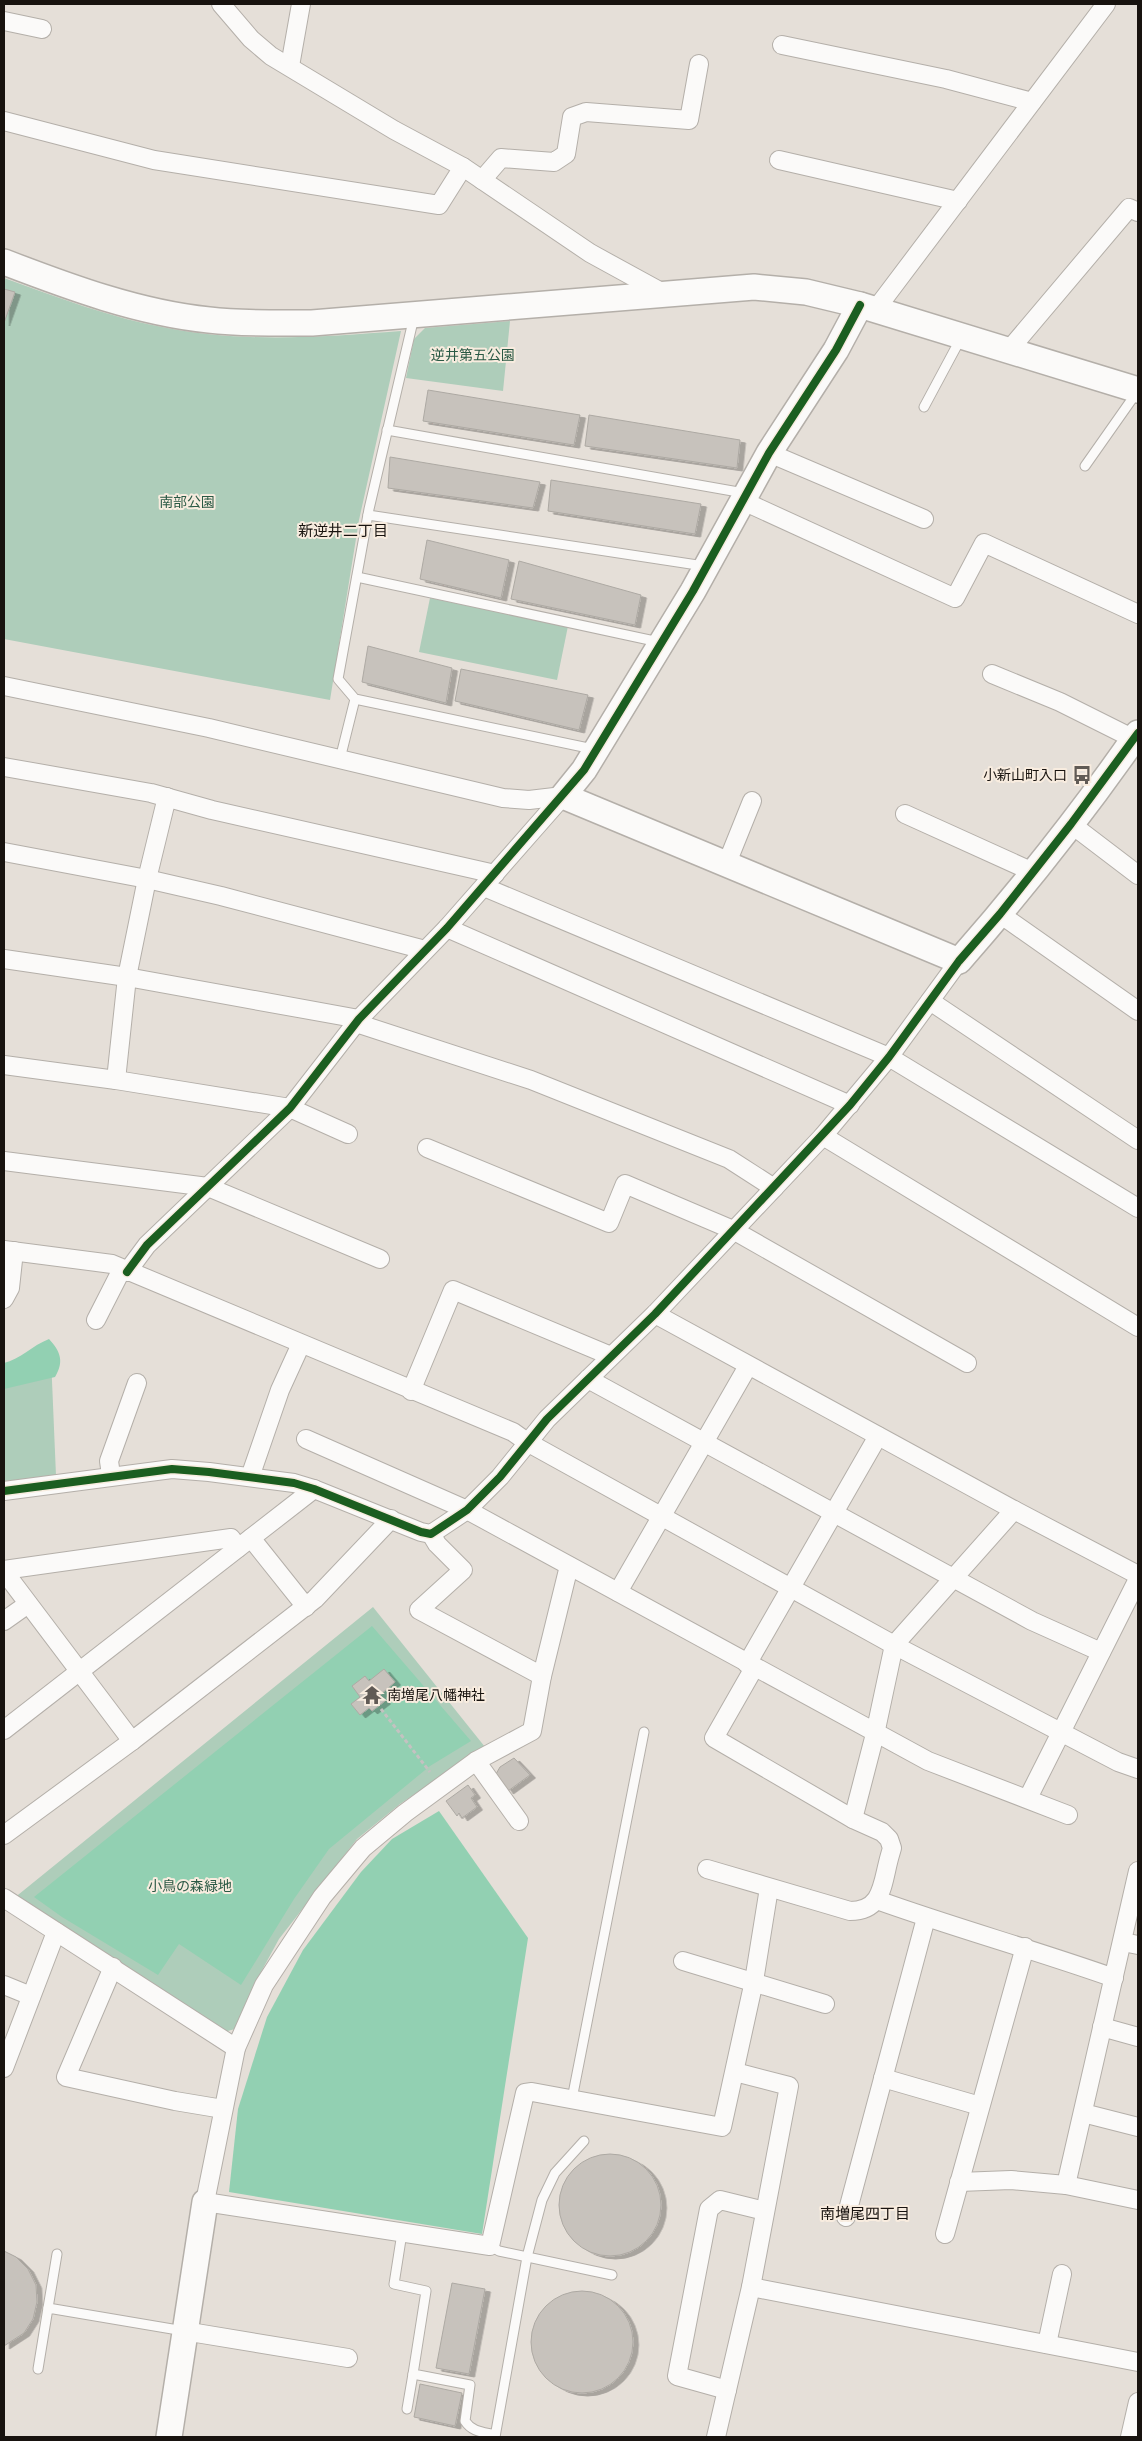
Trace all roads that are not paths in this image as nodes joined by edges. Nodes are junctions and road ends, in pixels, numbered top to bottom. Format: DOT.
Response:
graph roads {
  1 [pos="221,4"];
  2 [pos="302,4"];
  3 [pos="1106,4"];
  4 [pos="4,21"];
  5 [pos="42,29"];
  6 [pos="782,45"];
  7 [pos="698,64"];
  8 [pos="290,66"];
  9 [pos="1032,102"];
  10 [pos="4,121"];
  11 [pos="780,160"];
  12 [pos="463,167"];
  13 [pos="482,180"];
  14 [pos="958,201"];
  15 [pos="1138,212"];
  16 [pos="4,262"];
  17 [pos="663,293"];
  18 [pos="868,307"];
  19 [pos="415,313"];
  20 [pos="962,336"];
  21 [pos="1009,350"];
  22 [pos="1138,390"];
  23 [pos="924,407"];
  24 [pos="387,430"];
  25 [pos="769,453"];
  26 [pos="1084,466"];
  27 [pos="745,497"];
  28 [pos="368,515"];
  29 [pos="924,519"];
  30 [pos="707,566"];
  31 [pos="357,577"];
  32 [pos="1138,614"];
  33 [pos="661,643"];
  34 [pos="992,674"];
  35 [pos="4,686"];
  36 [pos="354,699"];
  37 [pos="1136,736"];
  38 [pos="596,750"];
  39 [pos="340,759"];
  40 [pos="4,767"];
  41 [pos="564,796"];
  42 [pos="167,797"];
  43 [pos="752,801"];
  44 [pos="906,814"];
  45 [pos="1072,824"];
  46 [pos="4,852"];
  47 [pos="727,863"];
  48 [pos="1033,872"];
  49 [pos="1138,875"];
  50 [pos="147,879"];
  51 [pos="490,881"];
  52 [pos="1000,914"];
  53 [pos="447,928"];
  54 [pos="425,950"];
  55 [pos="4,959"];
  56 [pos="959,961"];
  57 [pos="127,977"];
  58 [pos="930,1001"];
  59 [pos="1138,1011"];
  60 [pos="358,1021"];
  61 [pos="889,1057"];
  62 [pos="4,1065"];
  63 [pos="116,1080"];
  64 [pos="850,1105"];
  65 [pos="290,1108"];
  66 [pos="348,1134"];
  67 [pos="823,1136"];
  68 [pos="1138,1140"];
  69 [pos="427,1148"];
  70 [pos="4,1162"];
  71 [pos="208,1187"];
  72 [pos="774,1188"];
  73 [pos="1131,1206"];
  74 [pos="733,1230"];
  75 [pos="9,1251"];
  76 [pos="380,1259"];
  77 [pos="124,1270"];
  78 [pos="4,1299"];
  79 [pos="655,1314"];
  80 [pos="96,1320"];
  81 [pos="1138,1327"];
  82 [pos="302,1344"];
  83 [pos="611,1356"];
  84 [pos="967,1363"];
  85 [pos="748,1366"];
  86 [pos="588,1378"];
  87 [pos="137,1383"];
  88 [pos="411,1391"];
  89 [pos="878,1436"];
  90 [pos="306,1439"];
  91 [pos="703,1441"];
  92 [pos="527,1442"];
  93 [pos="111,1475"];
  94 [pos="250,1477"];
  95 [pos="314,1489"];
  96 [pos="4,1491"];
  97 [pos="466,1510"];
  98 [pos="1014,1510"];
  99 [pos="834,1513"];
  100 [pos="660,1516"];
  101 [pos="390,1519"];
  102 [pos="432,1534"];
  103 [pos="244,1543"];
  104 [pos="568,1566"];
  105 [pos="4,1570"];
  106 [pos="1138,1577"];
  107 [pos="954,1579"];
  108 [pos="792,1588"];
  109 [pos="618,1592"];
  110 [pos="28,1604"];
  111 [pos="306,1607"];
  112 [pos="4,1621"];
  113 [pos="894,1645"];
  114 [pos="1101,1652"];
  115 [pos="751,1666"];
  116 [pos="80,1671"];
  117 [pos="542,1676"];
  118 [pos="4,1730"];
  119 [pos="644,1732"];
  120 [pos="1061,1733"];
  121 [pos="875,1734"];
  122 [pos="132,1741"];
  123 [pos="476,1761"];
  124 [pos="1138,1769"];
  125 [pos="1028,1798"];
  126 [pos="1068,1815"];
  127 [pos="853,1818"];
  128 [pos="520,1821"];
  129 [pos="8,1825"];
  130 [pos="707,1868"];
  131 [pos="1138,1871"];
  132 [pos="769,1888"];
  133 [pos="4,1898"];
  134 [pos="877,1900"];
  135 [pos="926,1918"];
  136 [pos="56,1932"];
  137 [pos="1131,1943"];
  138 [pos="1025,1947"];
  139 [pos="683,1961"];
  140 [pos="113,1967"];
  141 [pos="1114,1978"];
  142 [pos="754,1981"];
  143 [pos="4,1985"];
  144 [pos="31,1996"];
  145 [pos="826,2004"];
  146 [pos="1102,2027"];
  147 [pos="1138,2037"];
  148 [pos="236,2048"];
  149 [pos="4,2068"];
  150 [pos="735,2072"];
  151 [pos="883,2078"];
  152 [pos="572,2099"];
  153 [pos="980,2106"];
  154 [pos="223,2109"];
  155 [pos="1083,2113"];
  156 [pos="1138,2126"];
  157 [pos="584,2141"];
  158 [pos="959,2182"];
  159 [pos="1066,2185"];
  160 [pos="1138,2200"];
  161 [pos="205,2202"];
  162 [pos="765,2211"];
  163 [pos="846,2217"];
  164 [pos="402,2233"];
  165 [pos="945,2234"];
  166 [pos="490,2246"];
  167 [pos="57,2254"];
  168 [pos="527,2257"];
  169 [pos="1062,2274"];
  170 [pos="612,2275"];
  171 [pos="751,2287"];
  172 [pos="48,2308"];
  173 [pos="184,2331"];
  174 [pos="1047,2344"];
  175 [pos="348,2358"];
  176 [pos="1138,2362"];
  177 [pos="38,2369"];
  178 [pos="413,2374"];
  179 [pos="727,2390"];
  180 [pos="1138,2402"];
  181 [pos="407,2409"];
  182 [pos="495,2436"];
  183 [pos="169,2437"];
  184 [pos="716,2437"];
  185 [pos="1130,2437"];
  1 -- 8 [label="street"];
  2 -- 8 [label="street"];
  3 -- 9 [label="street"];
  4 -- 5 [label="street"];
  6 -- 9 [label="street"];
  7 -- 13 [label="street"];
  8 -- 12 [label="street"];
  9 -- 14 [label="street"];
  10 -- 12 [label="street"];
  11 -- 14 [label="street"];
  12 -- 13 [label="street"];
  13 -- 17 [label="street"];
  14 -- 18 [label="street"];
  15 -- 21 [label="street"];
  16 -- 19 [label="street"];
  17 -- 18 [label="street"];
  17 -- 19 [label="street"];
  18 -- 20 [label="street"];
  18 -- 25 [label="street"];
  19 -- 24 [label="lane"];
  20 -- 21 [label="street"];
  20 -- 23 [label="lane"];
  21 -- 22 [label="street"];
  22 -- 26 [label="lane"];
  24 -- 27 [label="lane"];
  24 -- 28 [label="lane"];
  25 -- 27 [label="street"];
  25 -- 29 [label="street"];
  27 -- 30 [label="street"];
  27 -- 32 [label="street"];
  28 -- 30 [label="lane"];
  28 -- 31 [label="lane"];
  30 -- 33 [label="street"];
  31 -- 33 [label="lane"];
  31 -- 36 [label="lane"];
  33 -- 38 [label="street"];
  34 -- 37 [label="street"];
  35 -- 39 [label="street"];
  36 -- 38 [label="lane"];
  36 -- 39 [label="lane"];
  37 -- 45 [label="street"];
  38 -- 41 [label="street"];
  39 -- 41 [label="street"];
  40 -- 42 [label="street"];
  41 -- 47 [label="street"];
  41 -- 51 [label="street"];
  42 -- 50 [label="street"];
  42 -- 51 [label="street"];
  43 -- 47 [label="street"];
  44 -- 48 [label="street"];
  45 -- 48 [label="street"];
  45 -- 49 [label="street"];
  46 -- 50 [label="street"];
  47 -- 56 [label="street"];
  48 -- 52 [label="street"];
  50 -- 54 [label="street"];
  50 -- 57 [label="street"];
  51 -- 53 [label="street"];
  51 -- 61 [label="street"];
  52 -- 56 [label="street"];
  52 -- 59 [label="street"];
  53 -- 54 [label="street"];
  53 -- 64 [label="street"];
  54 -- 60 [label="street"];
  55 -- 57 [label="street"];
  56 -- 58 [label="street"];
  57 -- 60 [label="street"];
  57 -- 63 [label="street"];
  58 -- 61 [label="street"];
  58 -- 68 [label="street"];
  60 -- 65 [label="street"];
  60 -- 72 [label="street"];
  61 -- 64 [label="street"];
  61 -- 73 [label="street"];
  62 -- 63 [label="street"];
  63 -- 65 [label="street"];
  64 -- 67 [label="street"];
  65 -- 66 [label="street"];
  65 -- 71 [label="street"];
  67 -- 72 [label="street"];
  67 -- 81 [label="street"];
  69 -- 74 [label="street"];
  70 -- 71 [label="street"];
  71 -- 76 [label="street"];
  71 -- 77 [label="street"];
  72 -- 74 [label="street"];
  74 -- 79 [label="street"];
  74 -- 84 [label="street"];
  75 -- 77 [label="street"];
  75 -- 78 [label="street"];
  77 -- 80 [label="street"];
  77 -- 82 [label="street"];
  79 -- 83 [label="street"];
  79 -- 85 [label="street"];
  82 -- 88 [label="street"];
  82 -- 94 [label="street"];
  83 -- 86 [label="street"];
  83 -- 88 [label="street"];
  85 -- 89 [label="street"];
  85 -- 91 [label="street"];
  86 -- 91 [label="street"];
  86 -- 92 [label="street"];
  87 -- 93 [label="street"];
  88 -- 92 [label="street"];
  89 -- 98 [label="street"];
  89 -- 99 [label="street"];
  90 -- 97 [label="street"];
  91 -- 99 [label="street"];
  91 -- 100 [label="street"];
  92 -- 97 [label="street"];
  92 -- 100 [label="street"];
  93 -- 94 [label="street"];
  93 -- 96 [label="street"];
  94 -- 95 [label="street"];
  95 -- 101 [label="street"];
  95 -- 103 [label="street"];
  97 -- 102 [label="street"];
  97 -- 104 [label="street"];
  98 -- 106 [label="street"];
  98 -- 107 [label="street"];
  99 -- 107 [label="street"];
  99 -- 108 [label="street"];
  100 -- 108 [label="street"];
  100 -- 109 [label="street"];
  101 -- 102 [label="street"];
  101 -- 111 [label="street"];
  102 -- 117 [label="street"];
  103 -- 105 [label="street"];
  103 -- 111 [label="street"];
  103 -- 116 [label="street"];
  104 -- 109 [label="street"];
  104 -- 117 [label="street"];
  105 -- 110 [label="street"];
  106 -- 114 [label="street"];
  107 -- 113 [label="street"];
  107 -- 114 [label="street"];
  108 -- 113 [label="street"];
  108 -- 115 [label="street"];
  109 -- 115 [label="street"];
  110 -- 112 [label="street"];
  110 -- 116 [label="street"];
  111 -- 122 [label="street"];
  113 -- 120 [label="street"];
  113 -- 121 [label="street"];
  114 -- 120 [label="street"];
  115 -- 121 [label="street"];
  115 -- 127 [label="street"];
  116 -- 118 [label="street"];
  116 -- 122 [label="street"];
  117 -- 123 [label="street"];
  119 -- 152 [label="lane"];
  120 -- 124 [label="street"];
  120 -- 125 [label="street"];
  121 -- 125 [label="street"];
  121 -- 127 [label="street"];
  122 -- 129 [label="street"];
  123 -- 128 [label="street"];
  123 -- 148 [label="street"];
  125 -- 126 [label="street"];
  127 -- 134 [label="street"];
  130 -- 132 [label="street"];
  131 -- 137 [label="street"];
  132 -- 134 [label="street"];
  132 -- 142 [label="street"];
  133 -- 136 [label="street"];
  134 -- 135 [label="street"];
  135 -- 138 [label="street"];
  135 -- 151 [label="street"];
  136 -- 140 [label="street"];
  136 -- 144 [label="street"];
  137 -- 141 [label="street"];
  138 -- 141 [label="street"];
  138 -- 153 [label="street"];
  139 -- 142 [label="street"];
  140 -- 148 [label="street"];
  140 -- 154 [label="street"];
  141 -- 146 [label="street"];
  142 -- 145 [label="street"];
  142 -- 150 [label="street"];
  143 -- 144 [label="street"];
  144 -- 149 [label="street"];
  146 -- 147 [label="street"];
  146 -- 155 [label="street"];
  148 -- 154 [label="street"];
  150 -- 152 [label="street"];
  150 -- 162 [label="street"];
  151 -- 153 [label="street"];
  151 -- 163 [label="street"];
  152 -- 166 [label="street"];
  153 -- 158 [label="street"];
  154 -- 161 [label="street"];
  155 -- 156 [label="street"];
  155 -- 159 [label="street"];
  157 -- 168 [label="lane"];
  158 -- 159 [label="street"];
  158 -- 165 [label="street"];
  159 -- 160 [label="street"];
  161 -- 164 [label="street"];
  161 -- 173 [label="street"];
  162 -- 171 [label="street"];
  162 -- 179 [label="street"];
  164 -- 166 [label="street"];
  164 -- 178 [label="lane"];
  166 -- 168 [label="lane"];
  167 -- 172 [label="lane"];
  168 -- 170 [label="lane"];
  168 -- 182 [label="lane"];
  169 -- 174 [label="street"];
  171 -- 174 [label="street"];
  171 -- 179 [label="street"];
  172 -- 173 [label="lane"];
  172 -- 177 [label="lane"];
  173 -- 175 [label="street"];
  173 -- 183 [label="street"];
  174 -- 176 [label="street"];
  178 -- 181 [label="lane"];
  178 -- 182 [label="lane"];
  179 -- 184 [label="street"];
  180 -- 185 [label="street"];
}
